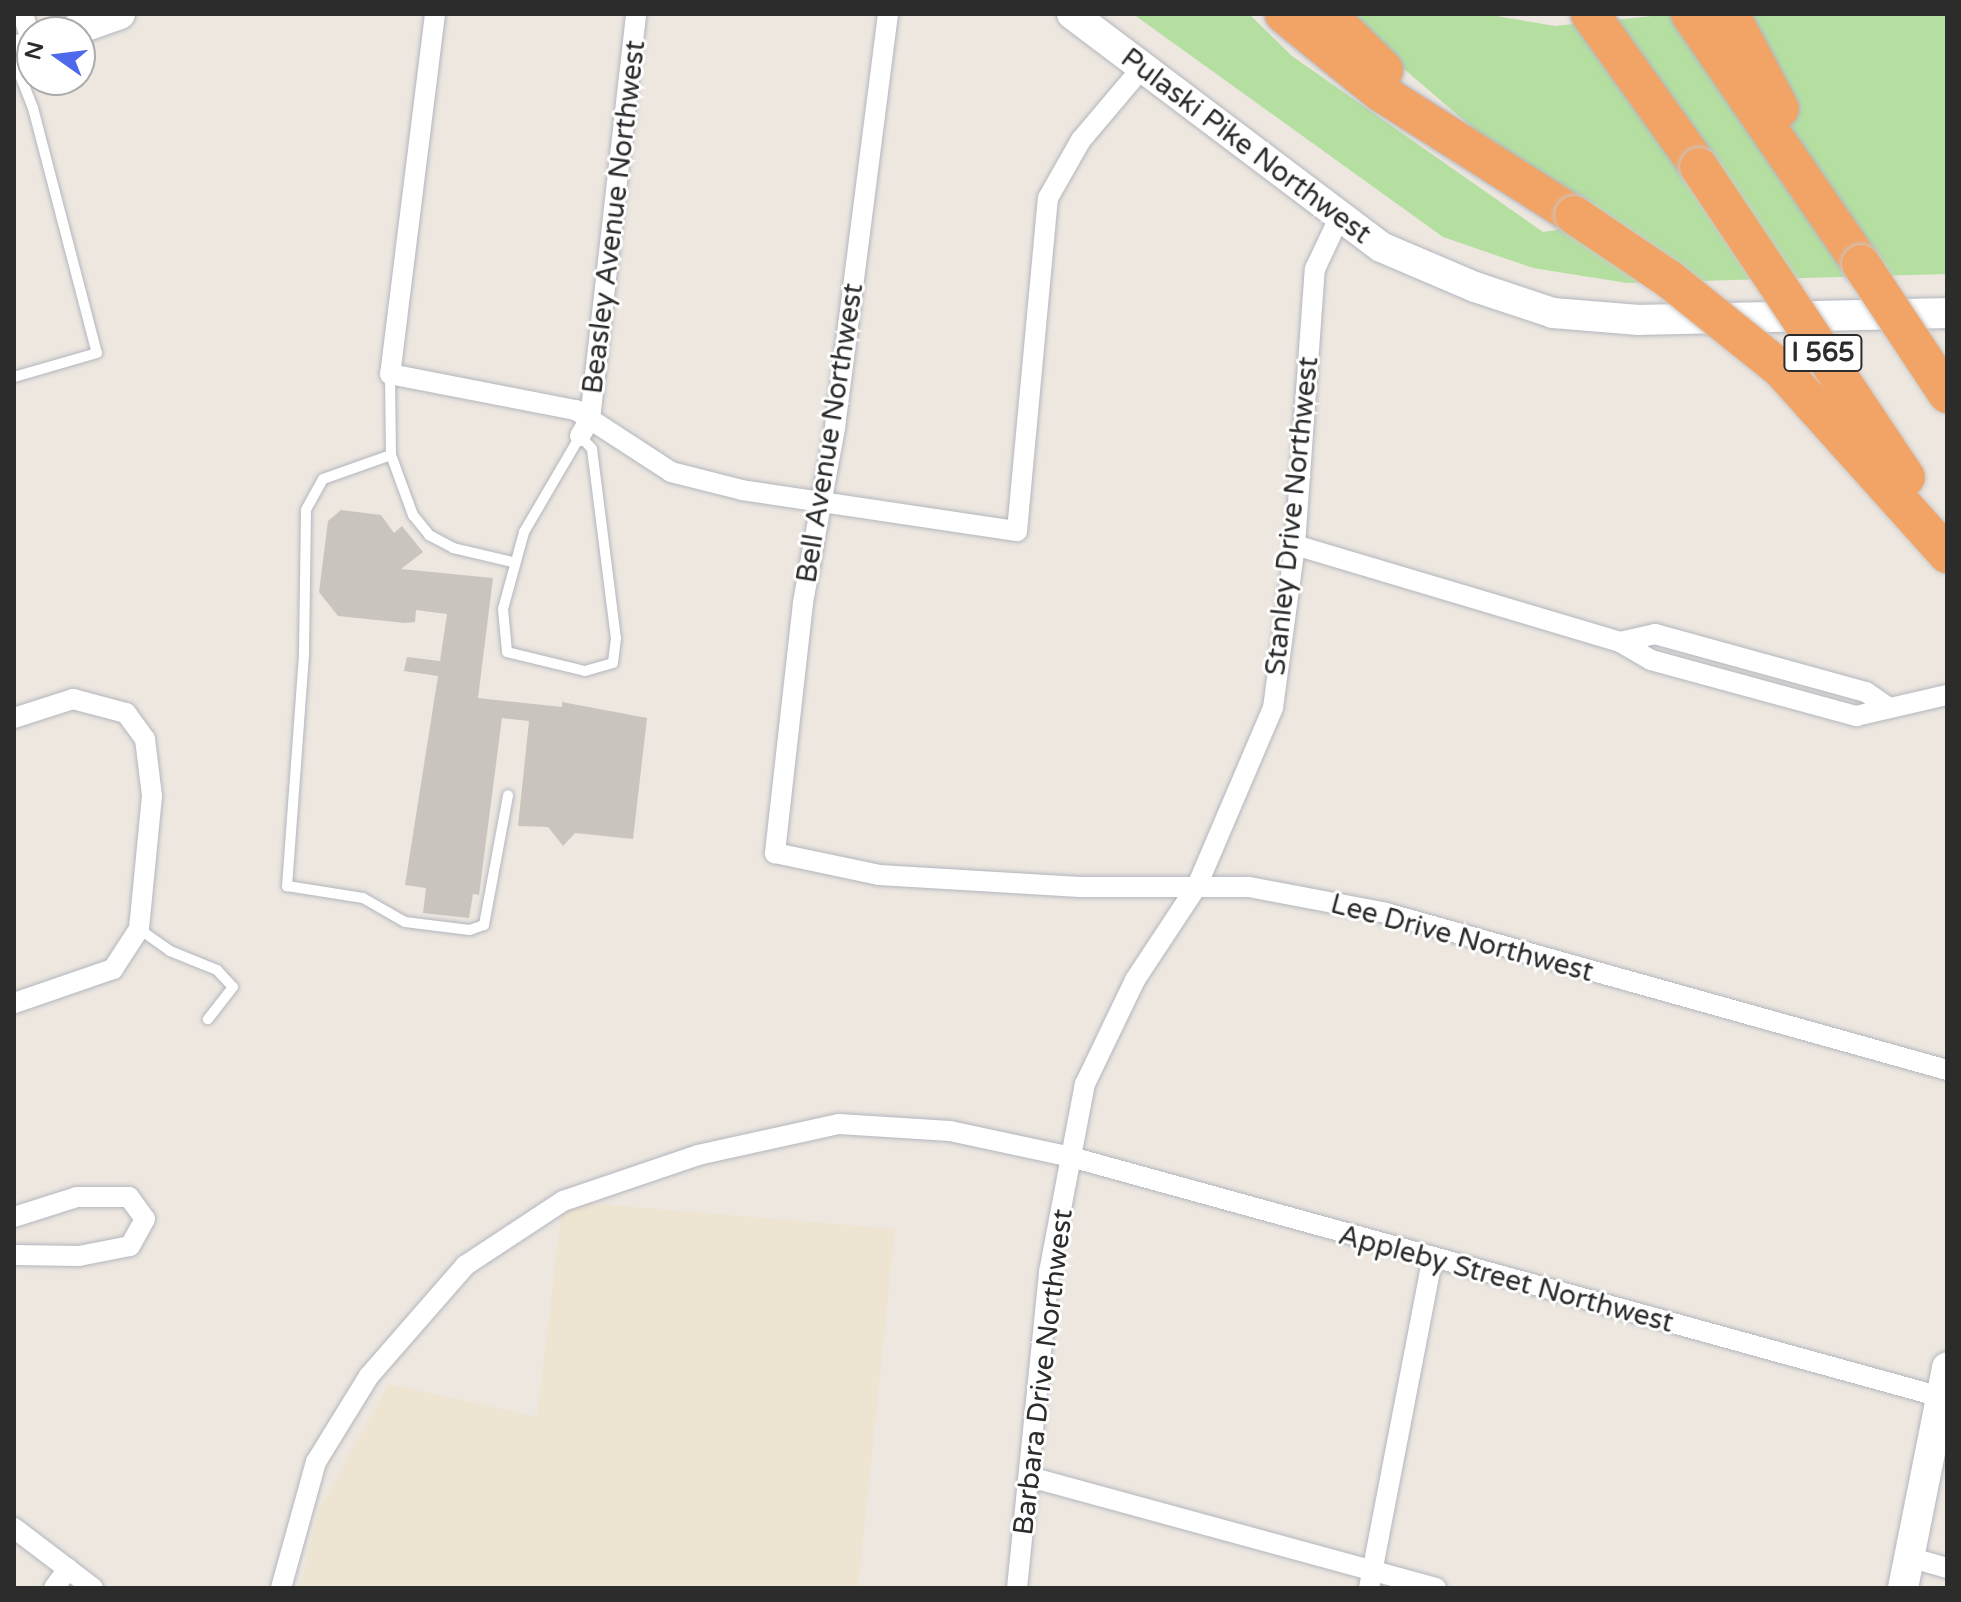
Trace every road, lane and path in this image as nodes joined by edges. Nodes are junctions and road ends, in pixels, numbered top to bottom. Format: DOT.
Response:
graph roads {
  1 [pos="120,14"];
  2 [pos="435,14"];
  3 [pos="636,14"];
  4 [pos="888,14"];
  5 [pos="1072,14"];
  6 [pos="1284,14"];
  7 [pos="1327,14"];
  8 [pos="1590,14"];
  9 [pos="1690,14"];
  10 [pos="1730,14"];
  11 [pos="96,22"];
  12 [pos="14,60"];
  13 [pos="1141,69"];
  14 [pos="1437,123"];
  15 [pos="1339,218"];
  16 [pos="1861,264"];
  17 [pos="1947,313"];
  18 [pos="390,374"];
  19 [pos="14,377"];
  20 [pos="1947,394"];
  21 [pos="585,427"];
  22 [pos="391,455"];
  23 [pos="824,502"];
  24 [pos="1947,539"];
  25 [pos="1295,545"];
  26 [pos="1947,554"];
  27 [pos="512,562"];
  28 [pos="1947,695"];
  29 [pos="14,718"];
  30 [pos="508,795"];
  31 [pos="775,853"];
  32 [pos="1197,886"];
  33 [pos="139,929"];
  34 [pos="14,1003"];
  35 [pos="208,1019"];
  36 [pos="1947,1070"];
  37 [pos="1071,1157"];
  38 [pos="14,1217"];
  39 [pos="14,1255"];
  40 [pos="1432,1260"];
  41 [pos="1947,1367"];
  42 [pos="1941,1397"];
  43 [pos="1030,1477"];
  44 [pos="14,1528"];
  45 [pos="1909,1557"];
  46 [pos="1947,1568"];
  47 [pos="68,1569"];
  48 [pos="1371,1580"];
  49 [pos="54,1588"];
  50 [pos="93,1588"];
  51 [pos="281,1588"];
  52 [pos="1017,1588"];
  53 [pos="1436,1588"];
  54 [pos="1903,1588"];
  1 -- 11 [label="main road"];
  2 -- 18 [label="street"];
  3 -- 21 [label="street, Beasley Avenue Northwest"];
  4 -- 23 [label="street, Bell Avenue Northwest"];
  5 -- 13 [label="main road, Pulaski Pike Northwest"];
  6 -- 14 [label="highway"];
  7 -- 14 [label="highway"];
  8 -- 24 [label="highway, I 565, bridge"];
  9 -- 16 [label="highway, I 565"];
  10 -- 16 [label="highway"];
  12 -- 19 [label="lane"];
  13 -- 15 [label="main road, Pulaski Pike Northwest"];
  13 -- 23 [label="street"];
  14 -- 26 [label="highway, bridge"];
  15 -- 17 [label="main road, Pulaski Pike Northwest"];
  15 -- 25 [label="street, Stanley Drive Northwest"];
  16 -- 20 [label="highway, I 565, bridge"];
  18 -- 21 [label="street"];
  18 -- 22 [label="lane"];
  21 -- 23 [label="street"];
  21 -- 27 [label="lane"];
  21 -- 27 [label="lane"];
  22 -- 27 [label="lane"];
  22 -- 30 [label="lane"];
  23 -- 31 [label="street, Bell Avenue Northwest"];
  25 -- 28 [label="street"];
  25 -- 32 [label="street, Stanley Drive Northwest"];
  29 -- 33 [label="street"];
  31 -- 32 [label="street, Lee Drive Northwest"];
  32 -- 36 [label="street, Lee Drive Northwest"];
  32 -- 37 [label="street, Stanley Drive Northwest"];
  33 -- 34 [label="street"];
  33 -- 35 [label="lane"];
  37 -- 40 [label="street, Appleby Street Northwest"];
  37 -- 43 [label="street, Barbara Drive Northwest"];
  37 -- 51 [label="street, Appleby Street Northwest"];
  38 -- 39 [label="street"];
  40 -- 42 [label="street, Appleby Street Northwest"];
  40 -- 48 [label="street"];
  41 -- 42 [label="main road"];
  42 -- 45 [label="main road"];
  43 -- 48 [label="street"];
  43 -- 52 [label="street, Barbara Drive Northwest"];
  44 -- 47 [label="street"];
  45 -- 46 [label="street"];
  45 -- 54 [label="main road"];
  47 -- 49 [label="street"];
  47 -- 50 [label="street"];
  48 -- 53 [label="street"];
}
